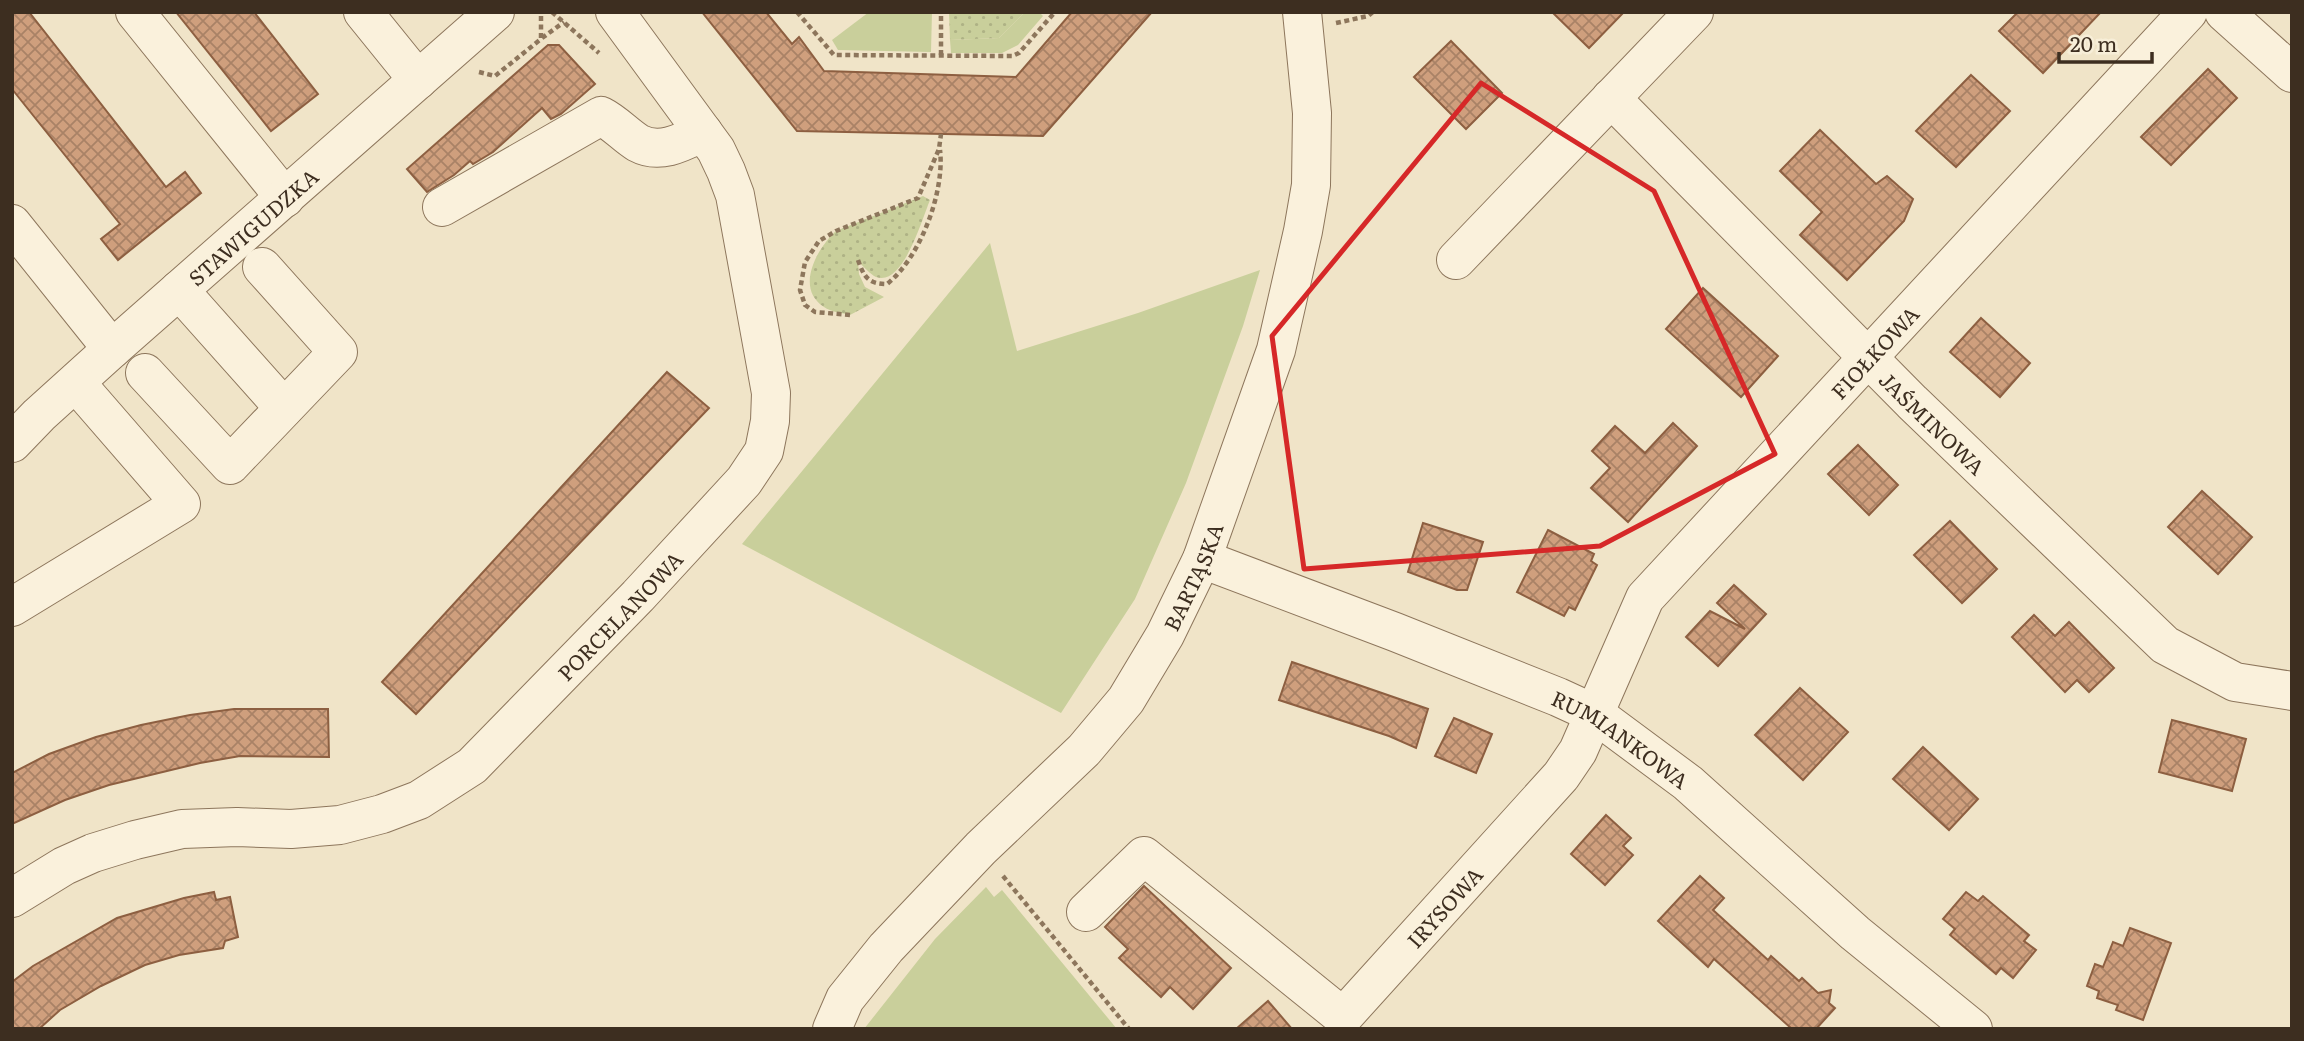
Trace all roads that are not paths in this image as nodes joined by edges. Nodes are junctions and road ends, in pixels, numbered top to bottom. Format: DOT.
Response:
graph roads {
  1 [pos="135,12"];
  2 [pos="363,12"];
  3 [pos="495,12"];
  4 [pos="615,12"];
  5 [pos="1302,12"];
  6 [pos="1694,12"];
  7 [pos="2189,12"];
  8 [pos="2224,12"];
  9 [pos="2292,73"];
  10 [pos="418,80"];
  11 [pos="1611,98"];
  12 [pos="703,132"];
  13 [pos="285,198"];
  14 [pos="442,207"];
  15 [pos="12,223"];
  16 [pos="1456,260"];
  17 [pos="262,267"];
  18 [pos="180,290"];
  19 [pos="112,349"];
  20 [pos="1868,356"];
  21 [pos="145,373"];
  22 [pos="76,383"];
  23 [pos="284,408"];
  24 [pos="12,443"];
  25 [pos="1202,559"];
  26 [pos="12,607"];
  27 [pos="2292,691"];
  28 [pos="1595,714"];
  29 [pos="12,898"];
  30 [pos="1086,912"];
  31 [pos="832,1029"];
  32 [pos="1973,1029"];
  1 -- 13 [label="street"];
  2 -- 10 [label="street"];
  3 -- 10 [label="street, STAWIGUDZKA"];
  4 -- 12 [label="street, PORCELANOWA"];
  5 -- 25 [label="street, BARTĄSKA"];
  6 -- 11 [label="street"];
  7 -- 20 [label="street, FIOŁKOWA"];
  8 -- 9 [label="street"];
  10 -- 13 [label="street, STAWIGUDZKA"];
  11 -- 16 [label="street"];
  11 -- 20 [label="street, JAŚMINOWA"];
  12 -- 14 [label="street"];
  12 -- 29 [label="street, PORCELANOWA"];
  13 -- 18 [label="street, STAWIGUDZKA"];
  15 -- 19 [label="street"];
  17 -- 23 [label="street"];
  18 -- 19 [label="street, STAWIGUDZKA"];
  18 -- 23 [label="street"];
  19 -- 22 [label="street, STAWIGUDZKA"];
  20 -- 27 [label="street, JAŚMINOWA"];
  20 -- 28 [label="street, FIOŁKOWA"];
  21 -- 23 [label="street"];
  22 -- 24 [label="street, STAWIGUDZKA"];
  22 -- 26 [label="street"];
  25 -- 28 [label="street, RUMIANKOWA"];
  25 -- 31 [label="street, BARTĄSKA"];
  28 -- 30 [label="street, IRYSOWA"];
  28 -- 32 [label="street, RUMIANKOWA"];
}
